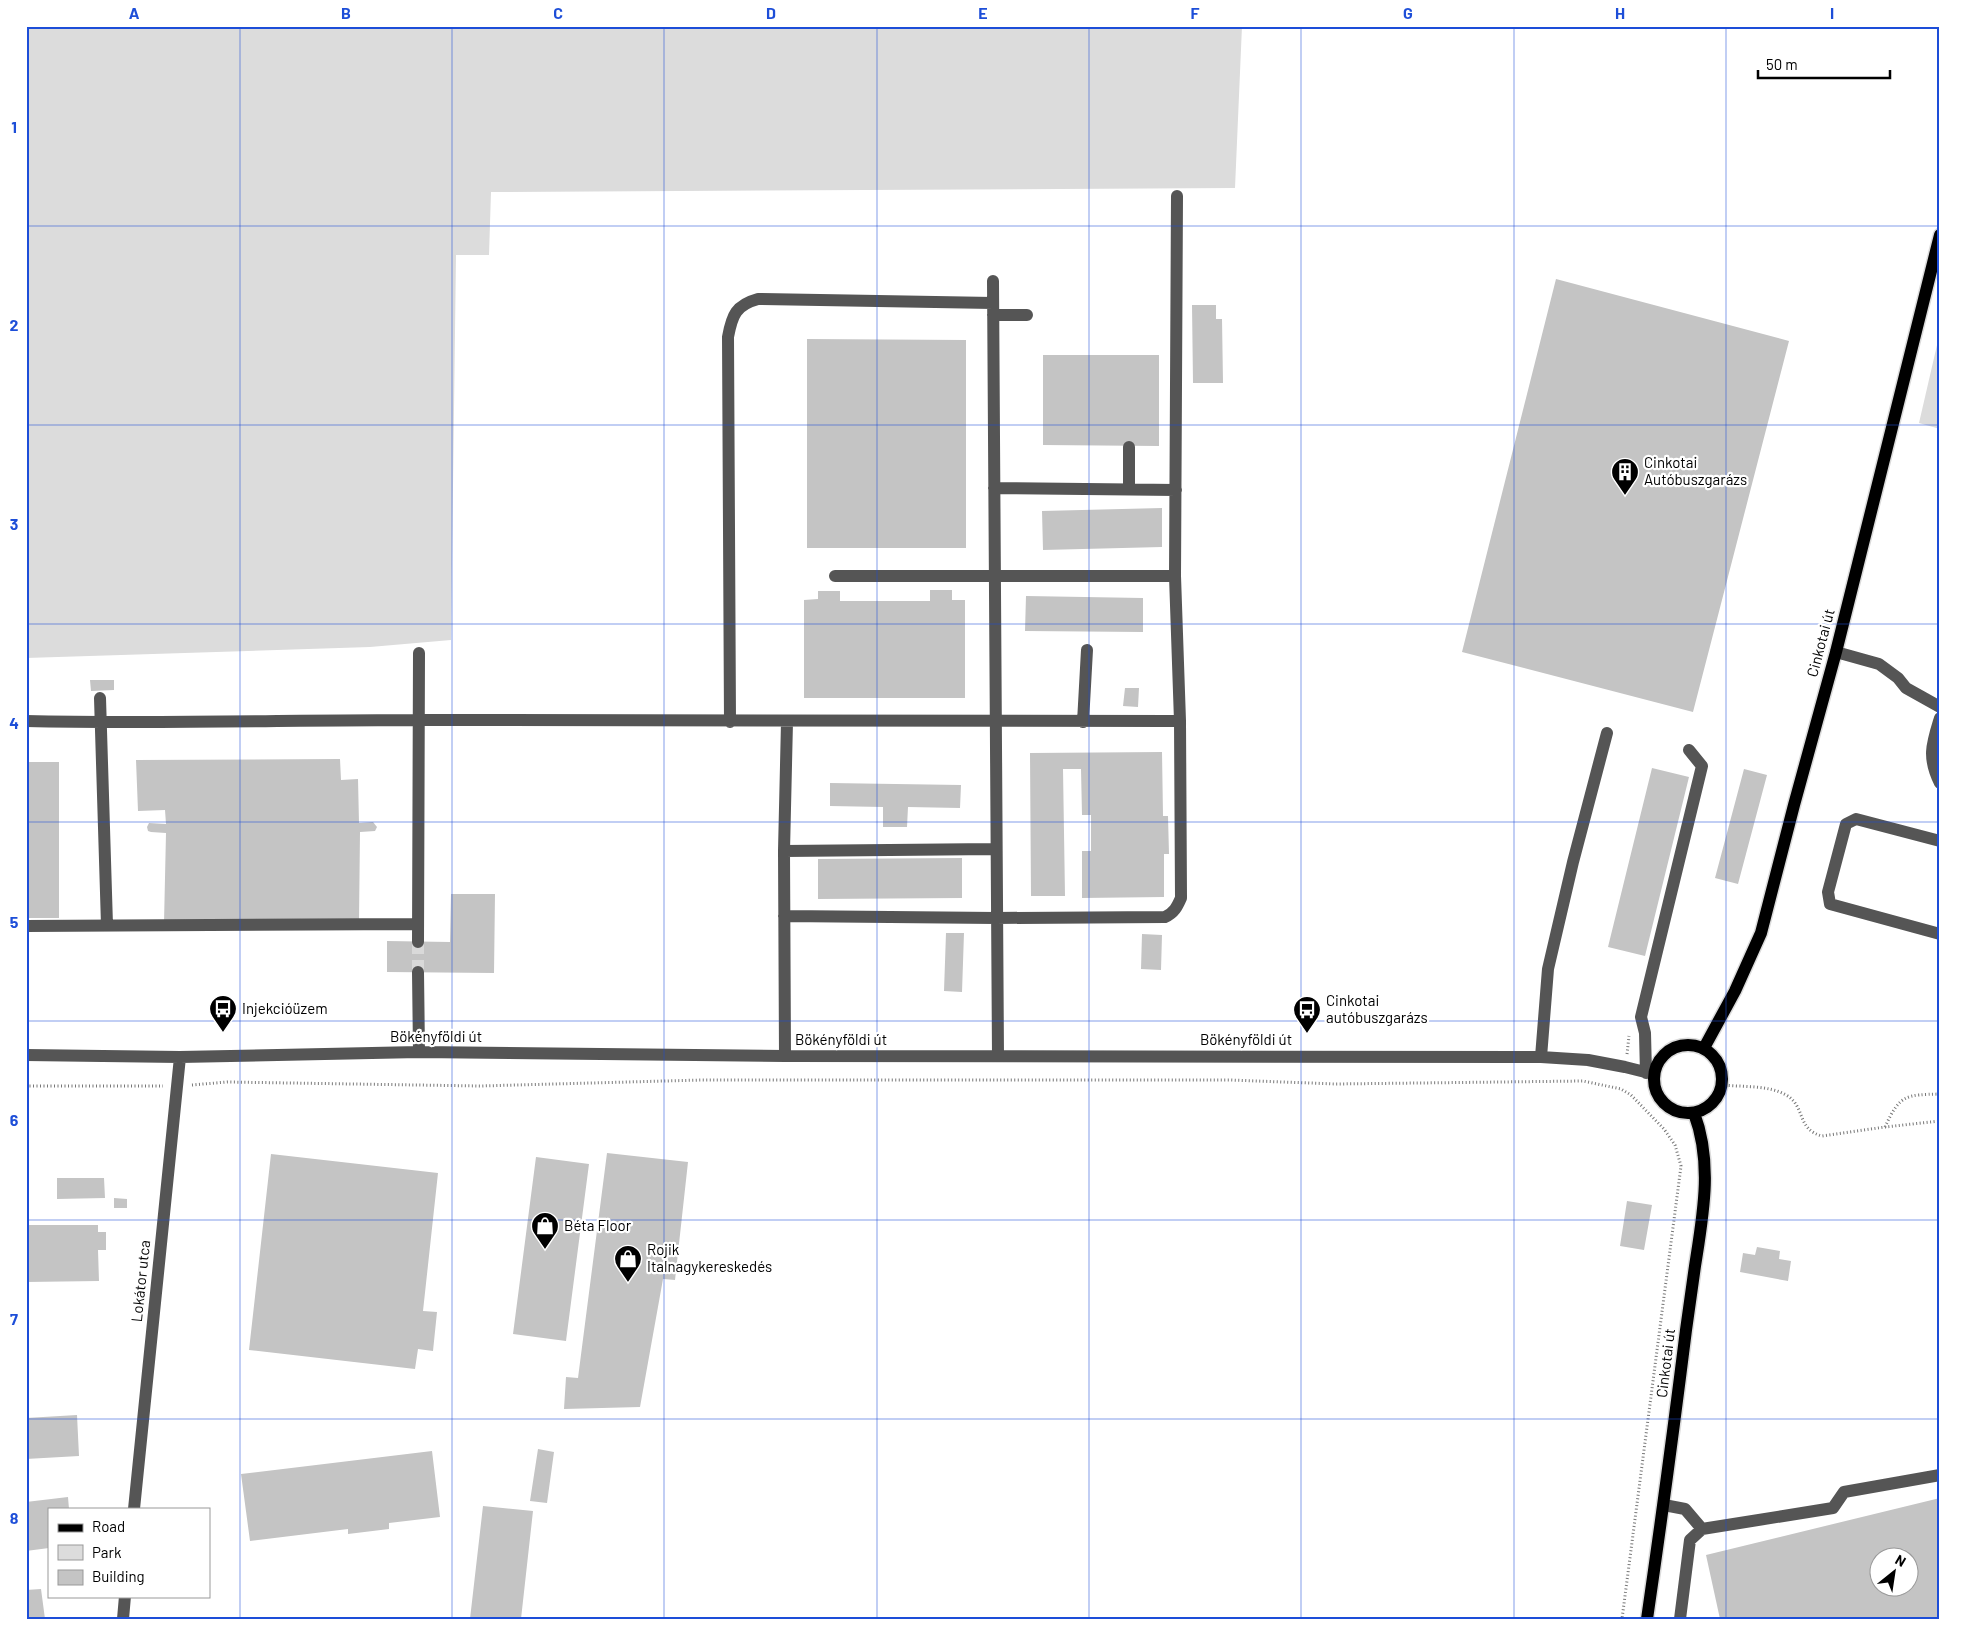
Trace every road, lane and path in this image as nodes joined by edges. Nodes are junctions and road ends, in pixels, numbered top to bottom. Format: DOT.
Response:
graph roads {
  1 [pos="1177,196"];
  2 [pos="1940,235"];
  3 [pos="993,281"];
  4 [pos="993,309"];
  5 [pos="1027,315"];
  6 [pos="1129,448"];
  7 [pos="994,488"];
  8 [pos="1129,489"];
  9 [pos="1176,490"];
  10 [pos="835,576"];
  11 [pos="994,576"];
  12 [pos="1175,576"];
  13 [pos="1087,650"];
  14 [pos="1836,652"];
  15 [pos="419,653"];
  16 [pos="100,698"];
  17 [pos="1940,708"];
  18 [pos="1940,718"];
  19 [pos="419,720"];
  20 [pos="26,721"];
  21 [pos="1180,721"];
  22 [pos="730,722"];
  23 [pos="787,722"];
  24 [pos="995,722"];
  25 [pos="1083,722"];
  26 [pos="101,723"];
  27 [pos="1607,733"];
  28 [pos="1689,750"];
  29 [pos="1940,783"];
  30 [pos="1940,841"];
  31 [pos="995,849"];
  32 [pos="784,851"];
  33 [pos="784,916"];
  34 [pos="996,918"];
  35 [pos="418,924"];
  36 [pos="107,925"];
  37 [pos="26,926"];
  38 [pos="1940,934"];
  39 [pos="418,942"];
  40 [pos="418,972"];
  41 [pos="1704,1048"];
  42 [pos="419,1052"];
  43 [pos="26,1055"];
  44 [pos="784,1056"];
  45 [pos="998,1056"];
  46 [pos="180,1057"];
  47 [pos="1541,1057"];
  48 [pos="1650,1074"];
  49 [pos="1722,1085"];
  50 [pos="26,1086"];
  51 [pos="177,1086"];
  52 [pos="1940,1094"];
  53 [pos="1694,1113"];
  54 [pos="1940,1121"];
  55 [pos="1885,1126"];
  56 [pos="1940,1475"];
  57 [pos="1664,1505"];
  58 [pos="134,1508"];
  59 [pos="1702,1529"];
  60 [pos="125,1598"];
  61 [pos="123,1619"];
  62 [pos="1622,1619"];
  63 [pos="1647,1619"];
  64 [pos="1680,1619"];
  1 -- 9 [label="street"];
  2 -- 14 [label="main road, Cinkotai út"];
  3 -- 4 [label="street"];
  4 -- 5 [label="street"];
  4 -- 7 [label="street"];
  4 -- 22 [label="street"];
  6 -- 8 [label="street"];
  7 -- 8 [label="street"];
  7 -- 11 [label="street"];
  8 -- 9 [label="street"];
  9 -- 12 [label="street"];
  10 -- 11 [label="street"];
  11 -- 12 [label="street"];
  11 -- 24 [label="street"];
  12 -- 21 [label="street"];
  13 -- 25 [label="street"];
  14 -- 17 [label="street"];
  14 -- 41 [label="main road, Cinkotai út"];
  15 -- 19 [label="street"];
  16 -- 26 [label="street"];
  18 -- 29 [label="street"];
  19 -- 22 [label="street"];
  19 -- 26 [label="street"];
  19 -- 35 [label="street"];
  20 -- 26 [label="street"];
  21 -- 25 [label="street"];
  21 -- 34 [label="street"];
  22 -- 23 [label="street"];
  23 -- 24 [label="street"];
  23 -- 32 [label="street"];
  24 -- 25 [label="street"];
  24 -- 31 [label="street"];
  26 -- 36 [label="street"];
  27 -- 47 [label="street"];
  28 -- 48 [label="street"];
  30 -- 38 [label="street"];
  31 -- 32 [label="street"];
  31 -- 34 [label="street"];
  32 -- 33 [label="street"];
  33 -- 34 [label="street"];
  33 -- 44 [label="street"];
  34 -- 45 [label="street"];
  35 -- 36 [label="street"];
  35 -- 39 [label="street"];
  36 -- 37 [label="street"];
  40 -- 42 [label="street"];
  41 -- 48 [label="main road"];
  41 -- 49 [label="main road"];
  42 -- 44 [label="street, Bökényföldi út"];
  42 -- 46 [label="street, Bökényföldi út"];
  43 -- 46 [label="street, Bökényföldi út"];
  44 -- 45 [label="street, Bökényföldi út"];
  45 -- 47 [label="street, Bökényföldi út"];
  46 -- 51 [label="street, Lokátor utca"];
  47 -- 48 [label="street, Bökényföldi út"];
  48 -- 53 [label="main road"];
  49 -- 53 [label="main road"];
  49 -- 55 [label="path"];
  50 -- 51 [label="path"];
  51 -- 58 [label="street, Lokátor utca"];
  51 -- 62 [label="path"];
  52 -- 55 [label="path"];
  53 -- 57 [label="main road, Cinkotai út"];
  54 -- 55 [label="path"];
  56 -- 59 [label="street"];
  57 -- 59 [label="street"];
  57 -- 63 [label="main road, Cinkotai út"];
  59 -- 64 [label="street"];
  60 -- 61 [label="street"];
}
